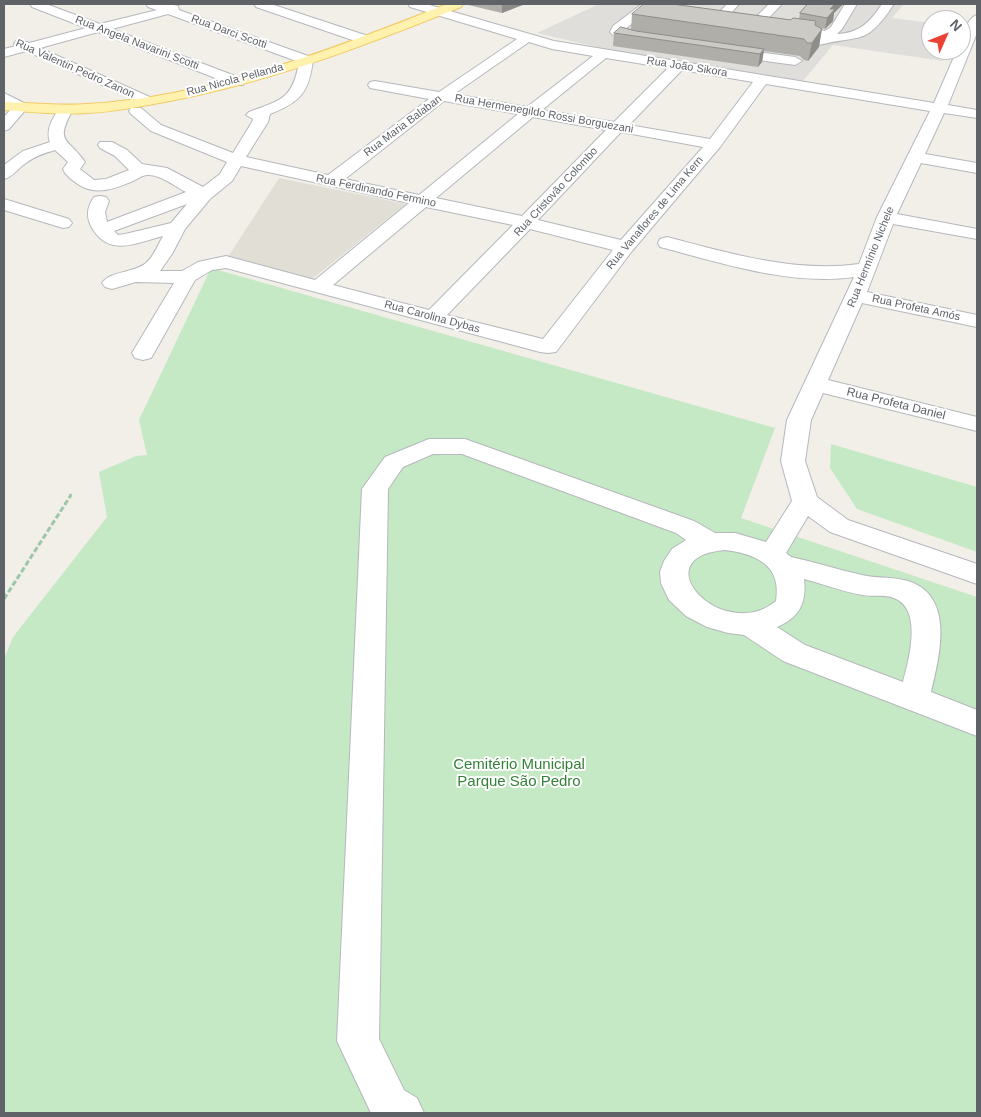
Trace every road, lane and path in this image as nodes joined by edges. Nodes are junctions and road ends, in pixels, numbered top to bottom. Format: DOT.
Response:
graph roads {
  1 [pos="36,4"];
  2 [pos="152,4"];
  3 [pos="193,4"];
  4 [pos="260,4"];
  5 [pos="414,4"];
  6 [pos="457,4"];
  7 [pos="733,4"];
  8 [pos="776,4"];
  9 [pos="851,4"];
  10 [pos="888,4"];
  11 [pos="647,5"];
  12 [pos="664,9"];
  13 [pos="169,10"];
  14 [pos="438,11"];
  15 [pos="747,22"];
  16 [pos="976,26"];
  17 [pos="100,28"];
  18 [pos="4,36"];
  19 [pos="526,38"];
  20 [pos="824,38"];
  21 [pos="363,39"];
  22 [pos="663,42"];
  23 [pos="28,47"];
  24 [pos="710,49"];
  25 [pos="4,53"];
  26 [pos="603,54"];
  27 [pos="306,60"];
  28 [pos="678,66"];
  29 [pos="770,81"];
  30 [pos="238,82"];
  31 [pos="375,85"];
  32 [pos="442,96"];
  33 [pos="4,97"];
  34 [pos="4,106"];
  35 [pos="141,106"];
  36 [pos="21,107"];
  37 [pos="939,108"];
  38 [pos="66,109"];
  39 [pos="529,112"];
  40 [pos="977,114"];
  41 [pos="4,126"];
  42 [pos="617,127"];
  43 [pos="59,144"];
  44 [pos="714,144"];
  45 [pos="106,145"];
  46 [pos="915,157"];
  47 [pos="235,160"];
  48 [pos="977,168"];
  49 [pos="144,169"];
  50 [pos="4,174"];
  51 [pos="330,182"];
  52 [pos="202,194"];
  53 [pos="100,201"];
  54 [pos="424,201"];
  55 [pos="4,204"];
  56 [pos="886,218"];
  57 [pos="63,223"];
  58 [pos="527,223"];
  59 [pos="177,227"];
  60 [pos="102,229"];
  61 [pos="977,234"];
  62 [pos="667,243"];
  63 [pos="625,246"];
  64 [pos="867,269"];
  65 [pos="135,276"];
  66 [pos="187,277"];
  67 [pos="112,283"];
  68 [pos="318,287"];
  69 [pos="856,296"];
  70 [pos="434,318"];
  71 [pos="977,321"];
  72 [pos="548,346"];
  73 [pos="143,353"];
  74 [pos="816,384"];
  75 [pos="977,424"];
  76 [pos="71,494"];
  77 [pos="805,501"];
  78 [pos="710,542"];
  79 [pos="777,560"];
  80 [pos="977,574"];
  81 [pos="4,599"];
  82 [pos="750,624"];
  83 [pos="914,699"];
  84 [pos="977,723"];
  85 [pos="402,1113"];
  1 -- 17 [label="street, Rua Angela Navarini Scotti"];
  2 -- 13 [label="street, Rua Darci Scotti"];
  3 -- 13 [label="street"];
  4 -- 21 [label="street"];
  5 -- 14 [label="street, Rua João Sikora"];
  6 -- 14 [label="main road, Rua Nicola Pellanda"];
  7 -- 15 [label="street"];
  8 -- 15 [label="street"];
  9 -- 20 [label="street"];
  10 -- 20 [label="street"];
  11 -- 12 [label="street"];
  11 -- 22 [label="street"];
  13 -- 17 [label="street"];
  13 -- 27 [label="street, Rua Darci Scotti"];
  14 -- 19 [label="street, Rua João Sikora"];
  14 -- 21 [label="main road, Rua Nicola Pellanda"];
  15 -- 20 [label="street"];
  16 -- 37 [label="street, Rua Hermínio Nichele"];
  17 -- 23 [label="street"];
  17 -- 30 [label="street, Rua Angela Navarini Scotti"];
  18 -- 23 [label="street, Rua Valentin Pedro Zanon"];
  19 -- 26 [label="street, Rua João Sikora"];
  19 -- 32 [label="street, Rua Maria Balaban"];
  21 -- 27 [label="main road, Rua Nicola Pellanda"];
  23 -- 25 [label="street"];
  23 -- 35 [label="street, Rua Valentin Pedro Zanon"];
  24 -- 29 [label="street, Rua Vanaflores de Lima Kern"];
  26 -- 28 [label="street, Rua João Sikora"];
  26 -- 39 [label="street"];
  27 -- 30 [label="main road, Rua Nicola Pellanda"];
  27 -- 47 [label="street"];
  28 -- 29 [label="street, Rua João Sikora"];
  28 -- 42 [label="street, Rua Cristovão Colombo"];
  29 -- 37 [label="street, Rua João Sikora"];
  29 -- 44 [label="street, Rua Vanaflores de Lima Kern"];
  30 -- 35 [label="main road, Rua Nicola Pellanda"];
  31 -- 32 [label="street, Rua Hermenegildo Rossi Borguezani"];
  32 -- 39 [label="street, Rua Hermenegildo Rossi Borguezani"];
  32 -- 51 [label="street, Rua Maria Balaban"];
  33 -- 36 [label="street"];
  34 -- 36 [label="main road, Rua Nicola Pellanda"];
  35 -- 38 [label="main road, Rua Nicola Pellanda"];
  35 -- 47 [label="street, Rua Ferdinando Fermino"];
  36 -- 38 [label="main road, Rua Nicola Pellanda"];
  36 -- 41 [label="street"];
  37 -- 40 [label="street, Rua João Sikora"];
  37 -- 46 [label="street, Rua Hermínio Nichele"];
  38 -- 43 [label="street"];
  39 -- 42 [label="street, Rua Hermenegildo Rossi Borguezani"];
  39 -- 54 [label="street"];
  42 -- 44 [label="street, Rua Hermenegildo Rossi Borguezani"];
  42 -- 58 [label="street, Rua Cristovão Colombo"];
  43 -- 49 [label="street"];
  43 -- 50 [label="street"];
  44 -- 63 [label="street, Rua Vanaflores de Lima Kern"];
  45 -- 49 [label="street"];
  46 -- 48 [label="street"];
  46 -- 56 [label="street, Rua Hermínio Nichele"];
  47 -- 51 [label="street, Rua Ferdinando Fermino"];
  47 -- 52 [label="street"];
  49 -- 52 [label="street"];
  51 -- 54 [label="street, Rua Ferdinando Fermino"];
  52 -- 59 [label="street"];
  52 -- 60 [label="street"];
  53 -- 60 [label="street"];
  54 -- 58 [label="street, Rua Ferdinando Fermino"];
  54 -- 68 [label="street"];
  55 -- 57 [label="street"];
  56 -- 61 [label="street"];
  56 -- 64 [label="street, Rua Hermínio Nichele"];
  58 -- 63 [label="street, Rua Ferdinando Fermino"];
  58 -- 70 [label="street, Rua Cristovão Colombo"];
  59 -- 60 [label="street"];
  59 -- 65 [label="street"];
  62 -- 64 [label="street"];
  63 -- 72 [label="street, Rua Vanaflores de Lima Kern"];
  64 -- 69 [label="street, Rua Hermínio Nichele"];
  65 -- 66 [label="street"];
  65 -- 67 [label="street"];
  66 -- 68 [label="street, Rua Carolina Dybas"];
  66 -- 73 [label="street"];
  68 -- 70 [label="street, Rua Carolina Dybas"];
  69 -- 71 [label="street, Rua Profeta Amós"];
  69 -- 74 [label="street, Rua Hermínio Nichele"];
  70 -- 72 [label="street, Rua Carolina Dybas"];
  74 -- 75 [label="street, Rua Profeta Daniel"];
  74 -- 77 [label="street, Rua Hermínio Nichele"];
  76 -- 81 [label="path"];
  77 -- 79 [label="street"];
  77 -- 80 [label="street"];
  78 -- 79 [label="street"];
  78 -- 82 [label="street"];
  78 -- 85 [label="street"];
  79 -- 82 [label="street"];
  79 -- 83 [label="street"];
  82 -- 83 [label="street"];
  83 -- 84 [label="street"];
}
